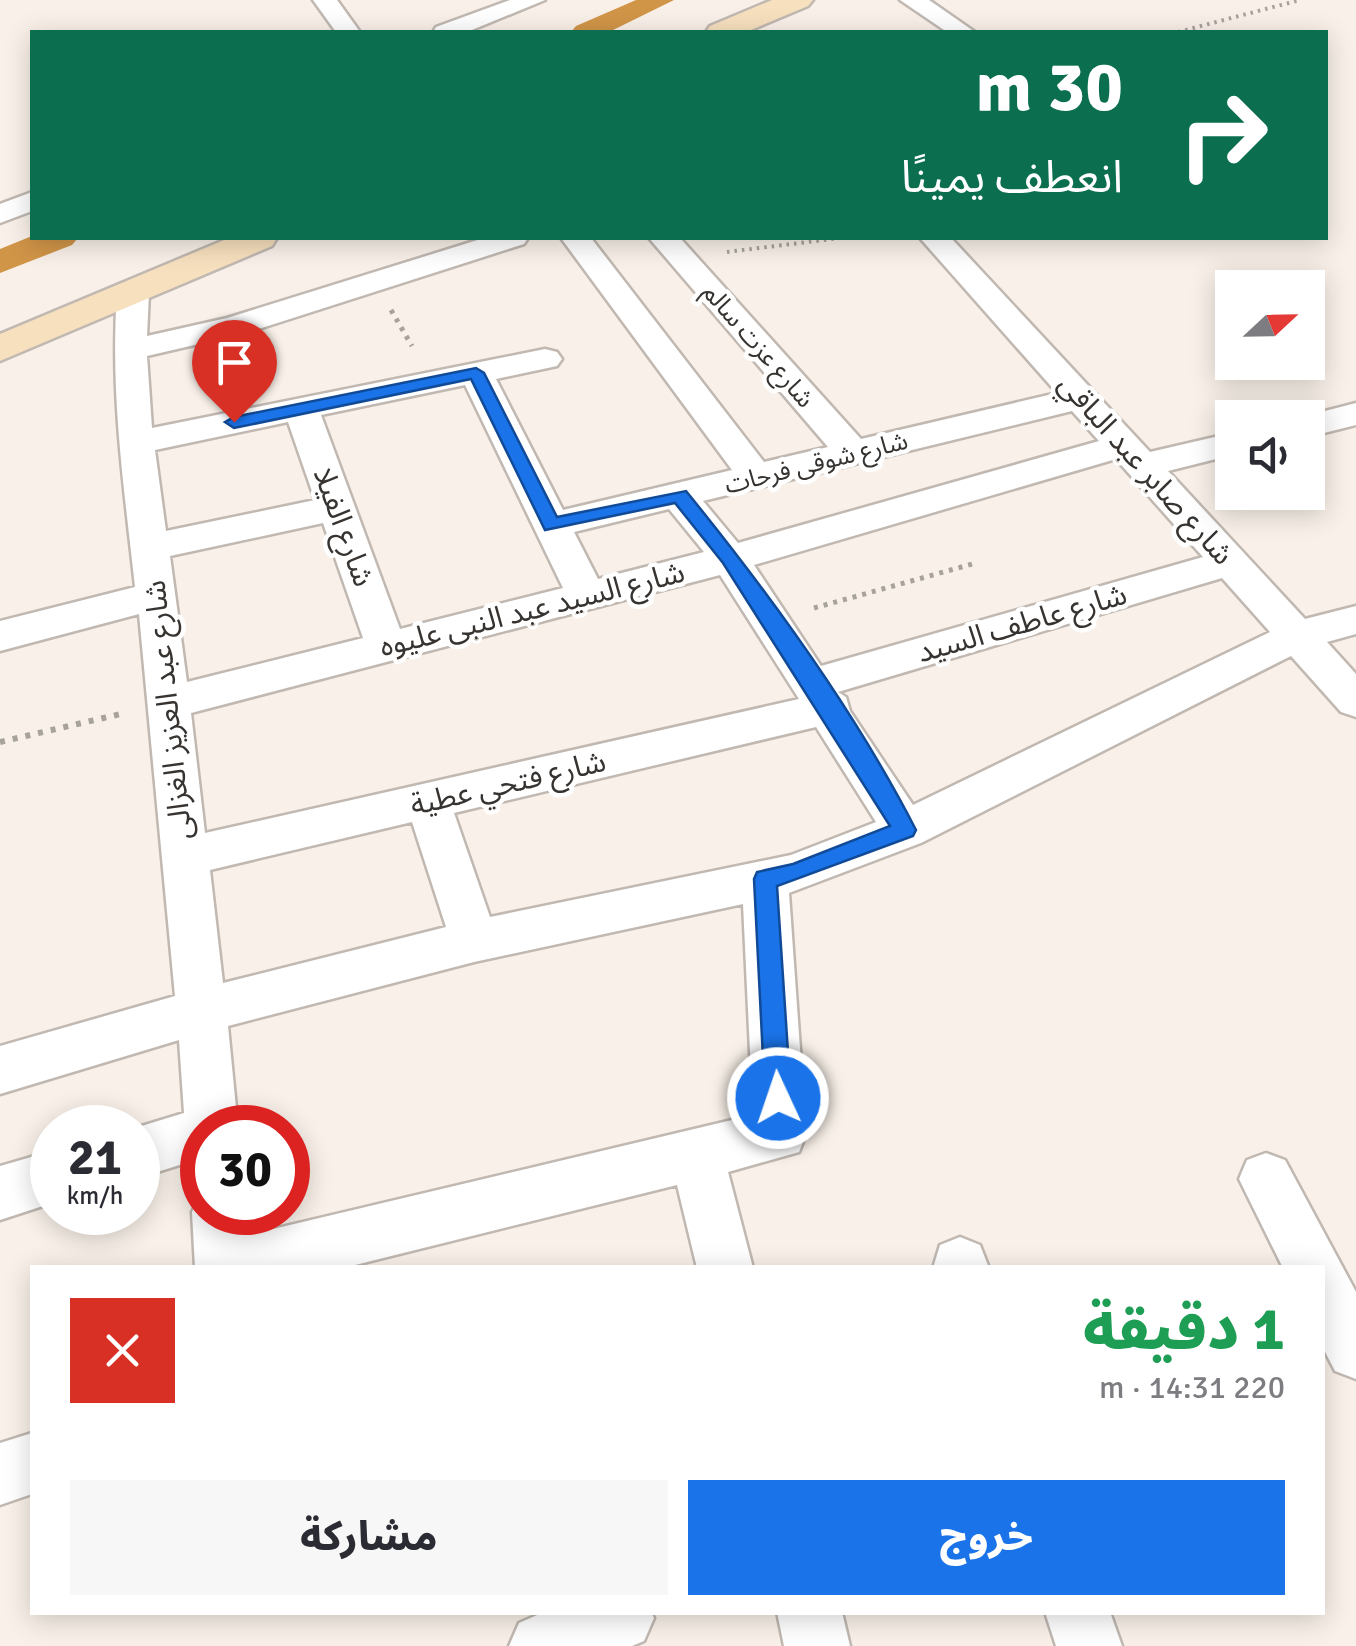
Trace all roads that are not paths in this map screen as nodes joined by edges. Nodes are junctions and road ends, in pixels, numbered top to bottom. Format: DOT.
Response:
graph roads {
  1 [pos="325,0"];
  2 [pos="533,0"];
  3 [pos="798,0"];
  4 [pos="912,0"];
  5 [pos="347,30"];
  6 [pos="450,30"];
  7 [pos="737,30"];
  8 [pos="961,30"];
  9 [pos="30,202"];
  10 [pos="0,214"];
  11 [pos="254,240"];
  12 [pos="508,240"];
  13 [pos="578,240"];
  14 [pos="937,240"];
  15 [pos="673,248"];
  16 [pos="133,292"];
  17 [pos="0,349"];
  18 [pos="128,350"];
  19 [pos="545,359"];
  20 [pos="476,373"];
  21 [pos="1081,398"];
  22 [pos="301,409"];
  23 [pos="1356,414"];
  24 [pos="1325,422"];
  25 [pos="134,443"];
  26 [pos="1215,446"];
  27 [pos="853,454"];
  28 [pos="1133,456"];
  29 [pos="756,477"];
  30 [pos="679,496"];
  31 [pos="337,508"];
  32 [pos="551,525"];
  33 [pos="148,548"];
  34 [pos="730,559"];
  35 [pos="1230,562"];
  36 [pos="586,594"];
  37 [pos="156,596"];
  38 [pos="1356,620"];
  39 [pos="0,636"];
  40 [pos="1296,636"];
  41 [pos="386,646"];
  42 [pos="822,696"];
  43 [pos="168,702"];
  44 [pos="1356,702"];
  45 [pos="428,802"];
  46 [pos="905,830"];
  47 [pos="184,857"];
  48 [pos="765,879"];
  49 [pos="474,941"];
  50 [pos="202,1011"];
  51 [pos="0,1070"];
  52 [pos="210,1105"];
  53 [pos="698,1156"];
  54 [pos="1266,1179"];
  55 [pos="30,1184"];
  56 [pos="0,1193"];
  57 [pos="222,1235"];
  58 [pos="226,1265"];
  59 [pos="239,1265"];
  60 [pos="723,1265"];
  61 [pos="1311,1265"];
  62 [pos="1325,1292"];
  63 [pos="1356,1350"];
  64 [pos="30,1465"];
  65 [pos="0,1474"];
  66 [pos="810,1615"];
  67 [pos="1078,1615"];
  68 [pos="623,1625"];
  69 [pos="542,1646"];
  70 [pos="817,1646"];
  71 [pos="1088,1646"];
  1 -- 5 [label="street"];
  2 -- 6 [label="street"];
  3 -- 7 [label="street"];
  4 -- 8 [label="street"];
  9 -- 10 [label="street"];
  11 -- 16 [label="street"];
  12 -- 18 [label="street"];
  13 -- 29 [label="street"];
  14 -- 21 [label="street, شارع صابر عبد الباقي"];
  15 -- 27 [label="street, شارع عزت سالم"];
  16 -- 17 [label="street"];
  16 -- 18 [label="street, شارع عبد العزيز الغزالى"];
  18 -- 25 [label="street, شارع عبد العزيز الغزالى"];
  19 -- 20 [label="street"];
  20 -- 22 [label="street"];
  20 -- 32 [label="street"];
  21 -- 27 [label="street, شارع شوقى فرحات"];
  21 -- 28 [label="street, شارع صابر عبد الباقي"];
  22 -- 25 [label="street"];
  22 -- 31 [label="street, شارع الفيلا"];
  23 -- 24 [label="street"];
  25 -- 33 [label="street, شارع عبد العزيز الغزالى"];
  26 -- 28 [label="street, شارع السيد عبد النبى عليوه"];
  27 -- 29 [label="street, شارع شوقى فرحات"];
  28 -- 34 [label="street, شارع السيد عبد النبى عليوه"];
  28 -- 35 [label="street, شارع صابر عبد الباقي"];
  29 -- 30 [label="street, شارع شوقى فرحات"];
  30 -- 32 [label="street, شارع شوقى فرحات"];
  30 -- 34 [label="street"];
  31 -- 33 [label="street"];
  31 -- 41 [label="street, شارع الفيلا"];
  32 -- 36 [label="street"];
  33 -- 37 [label="street, شارع عبد العزيز الغزالى"];
  34 -- 36 [label="street, شارع السيد عبد النبى عليوه"];
  34 -- 42 [label="street"];
  35 -- 40 [label="street, شارع صابر عبد الباقي"];
  35 -- 42 [label="street, شارع عاطف السيد"];
  36 -- 41 [label="street, شارع السيد عبد النبى عليوه"];
  37 -- 39 [label="street"];
  37 -- 43 [label="street, شارع عبد العزيز الغزالى"];
  38 -- 40 [label="street"];
  40 -- 44 [label="street, شارع صابر عبد الباقي"];
  40 -- 46 [label="street"];
  41 -- 43 [label="street, شارع السيد عبد النبى عليوه"];
  42 -- 45 [label="street, شارع فتحي عطية"];
  42 -- 46 [label="street"];
  43 -- 47 [label="street, شارع عبد العزيز الغزالى"];
  45 -- 47 [label="street, شارع فتحي عطية"];
  45 -- 49 [label="street"];
  46 -- 48 [label="street"];
  47 -- 50 [label="street, شارع عبد العزيز الغزالى"];
  48 -- 49 [label="street"];
  48 -- 53 [label="street"];
  49 -- 50 [label="street"];
  50 -- 51 [label="street"];
  50 -- 52 [label="street, شارع عبد العزيز الغزالى"];
  53 -- 59 [label="street"];
  53 -- 60 [label="street"];
  54 -- 61 [label="street"];
  55 -- 56 [label="street"];
  57 -- 58 [label="street"];
  62 -- 63 [label="street"];
  64 -- 65 [label="street"];
  66 -- 70 [label="street"];
  67 -- 71 [label="street"];
  68 -- 69 [label="street"];
}
